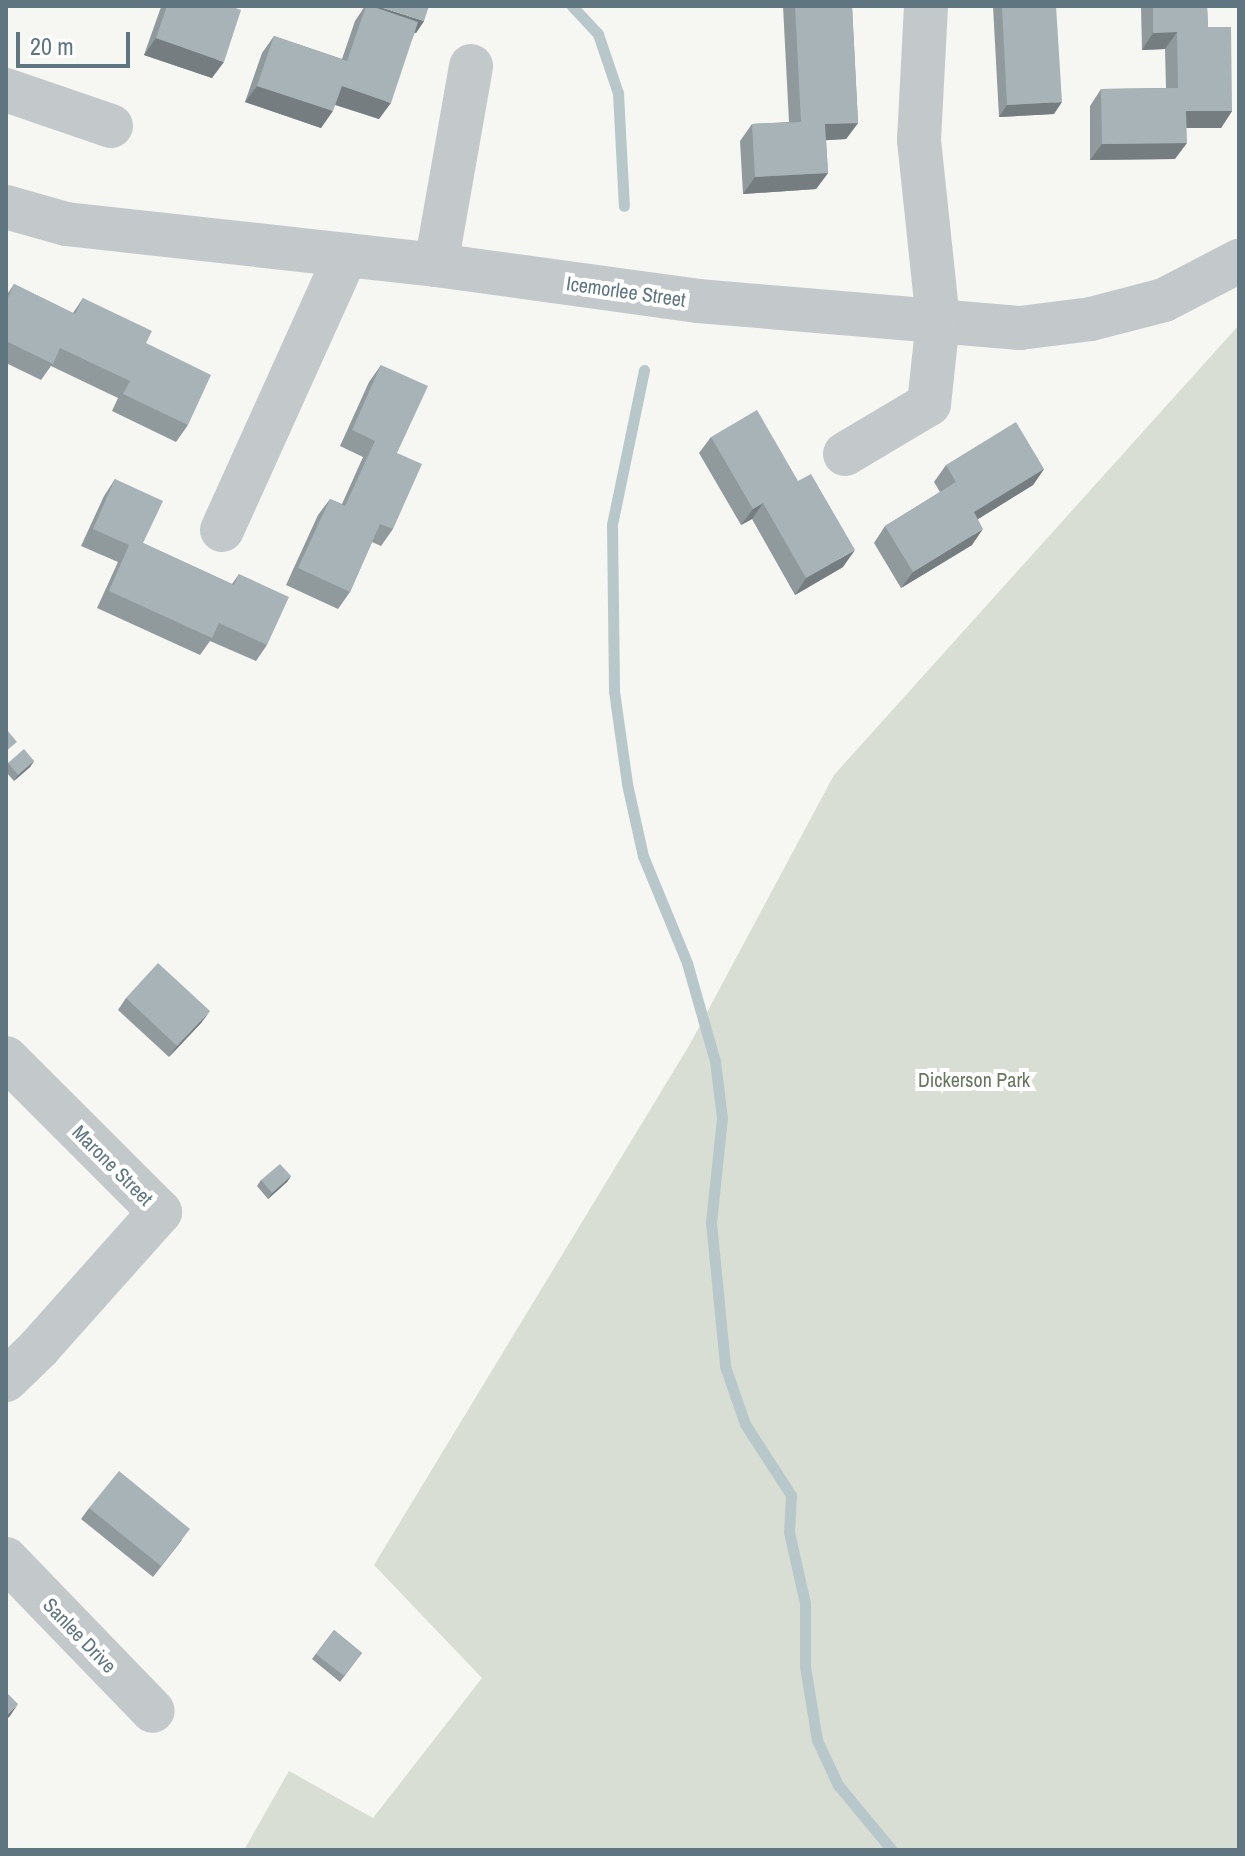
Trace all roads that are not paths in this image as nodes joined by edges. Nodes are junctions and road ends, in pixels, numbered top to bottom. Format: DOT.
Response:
graph roads {
  1 [pos="926,6"];
  2 [pos="471,66"];
  3 [pos="6,90"];
  4 [pos="111,126"];
  5 [pos="6,207"];
  6 [pos="346,255"];
  7 [pos="1239,261"];
  8 [pos="436,265"];
  9 [pos="938,321"];
  10 [pos="845,454"];
  11 [pos="222,530"];
  12 [pos="6,1058"];
  13 [pos="6,1380"];
  14 [pos="6,1559"];
  15 [pos="153,1711"];
  1 -- 9 [label="street"];
  2 -- 8 [label="street"];
  3 -- 4 [label="street"];
  5 -- 6 [label="street, Icemorlee Street"];
  6 -- 8 [label="street, Icemorlee Street"];
  6 -- 11 [label="street"];
  7 -- 9 [label="street, Icemorlee Street"];
  8 -- 9 [label="street, Icemorlee Street"];
  9 -- 10 [label="street"];
  12 -- 13 [label="street, Marone Street"];
  14 -- 15 [label="street, Sanlee Drive"];
}
